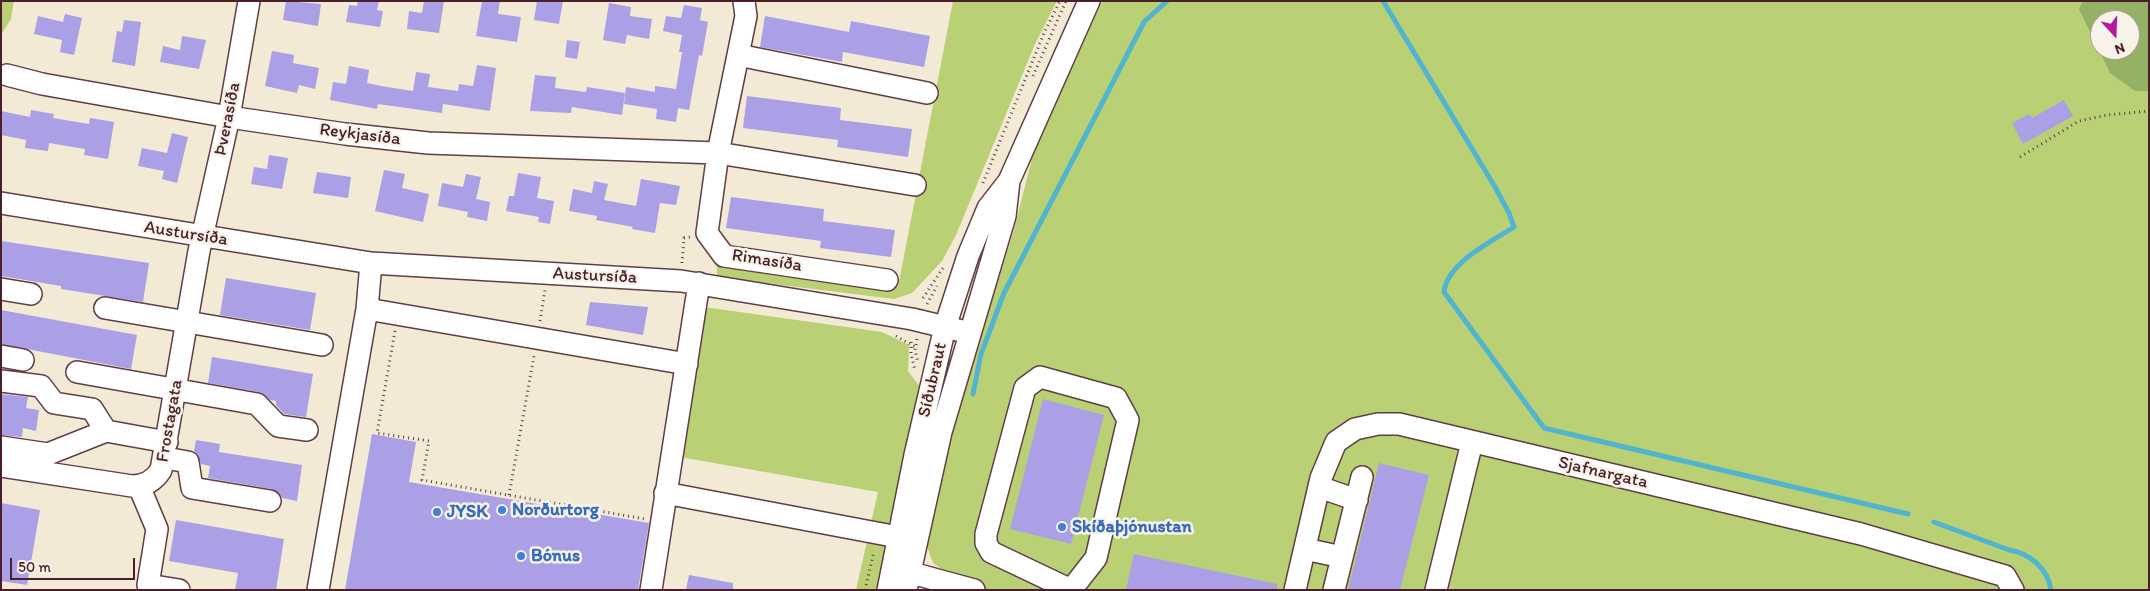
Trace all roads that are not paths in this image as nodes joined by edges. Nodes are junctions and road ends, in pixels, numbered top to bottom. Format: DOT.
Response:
graph roads {
  1 [pos="249,1"];
  2 [pos="744,1"];
  3 [pos="1089,1"];
  4 [pos="738,55"];
  5 [pos="7,75"];
  6 [pos="927,92"];
  7 [pos="229,117"];
  8 [pos="718,153"];
  9 [pos="1009,181"];
  10 [pos="916,185"];
  11 [pos="1,203"];
  12 [pos="202,237"];
  13 [pos="371,263"];
  14 [pos="887,280"];
  15 [pos="690,282"];
  16 [pos="1,289"];
  17 [pos="31,294"];
  18 [pos="105,308"];
  19 [pos="367,309"];
  20 [pos="187,322"];
  21 [pos="945,327"];
  22 [pos="970,333"];
  23 [pos="322,345"];
  24 [pos="1,356"];
  25 [pos="22,360"];
  26 [pos="686,364"];
  27 [pos="77,372"];
  28 [pos="1,381"];
  29 [pos="176,390"];
  30 [pos="307,430"];
  31 [pos="106,431"];
  32 [pos="1472,442"];
  33 [pos="1,446"];
  34 [pos="166,450"];
  35 [pos="1,466"];
  36 [pos="1362,477"];
  37 [pos="140,486"];
  38 [pos="1319,487"];
  39 [pos="665,493"];
  40 [pos="1357,500"];
  41 [pos="270,501"];
  42 [pos="898,537"];
  43 [pos="1304,548"];
  44 [pos="1342,557"];
  45 [pos="903,576"];
  46 [pos="180,590"];
  47 [pos="318,590"];
  48 [pos="651,590"];
  49 [pos="888,590"];
  50 [pos="974,590"];
  51 [pos="1071,590"];
  52 [pos="1295,590"];
  53 [pos="1334,590"];
  54 [pos="1436,590"];
  55 [pos="2013,590"];
  1 -- 7 [label="street, Þverasíða"];
  2 -- 4 [label="street"];
  3 -- 9 [label="street, Síðubraut"];
  4 -- 6 [label="street"];
  4 -- 8 [label="street"];
  5 -- 7 [label="street, Reykjasíða"];
  7 -- 8 [label="street, Reykjasíða"];
  7 -- 12 [label="street, Þverasíða"];
  8 -- 10 [label="street"];
  8 -- 14 [label="street, Rimasíða"];
  9 -- 21 [label="street, Síðubraut"];
  9 -- 22 [label="street, Síðubraut"];
  11 -- 12 [label="street, Austursíða"];
  12 -- 13 [label="street, Austursíða"];
  12 -- 20 [label="street, Frostagata"];
  13 -- 15 [label="street, Austursíða"];
  13 -- 19 [label="street"];
  15 -- 21 [label="street, Austursíða"];
  15 -- 26 [label="street"];
  16 -- 17 [label="street"];
  18 -- 20 [label="street"];
  19 -- 26 [label="street"];
  19 -- 47 [label="street"];
  20 -- 23 [label="street"];
  20 -- 29 [label="street, Frostagata"];
  21 -- 22 [label="street, Austursíða"];
  21 -- 42 [label="street, Síðubraut"];
  22 -- 45 [label="street, Síðubraut"];
  24 -- 25 [label="street"];
  26 -- 39 [label="street"];
  27 -- 29 [label="street"];
  28 -- 31 [label="street"];
  29 -- 30 [label="street"];
  29 -- 34 [label="street, Frostagata"];
  31 -- 33 [label="street"];
  31 -- 34 [label="street"];
  32 -- 38 [label="street, Sjafnargata"];
  32 -- 54 [label="street"];
  32 -- 55 [label="street, Sjafnargata"];
  34 -- 37 [label="street, Frostagata"];
  34 -- 41 [label="street"];
  35 -- 37 [label="street"];
  36 -- 40 [label="street"];
  37 -- 46 [label="street"];
  38 -- 40 [label="street"];
  38 -- 43 [label="street, Sjafnargata"];
  39 -- 42 [label="street"];
  39 -- 48 [label="street"];
  40 -- 44 [label="street"];
  42 -- 45 [label="street, Síðubraut"];
  43 -- 44 [label="street"];
  43 -- 52 [label="street, Sjafnargata"];
  44 -- 53 [label="street"];
  45 -- 49 [label="street, Síðubraut"];
  45 -- 50 [label="street"];
  51 -- 51 [label="street"];
}
